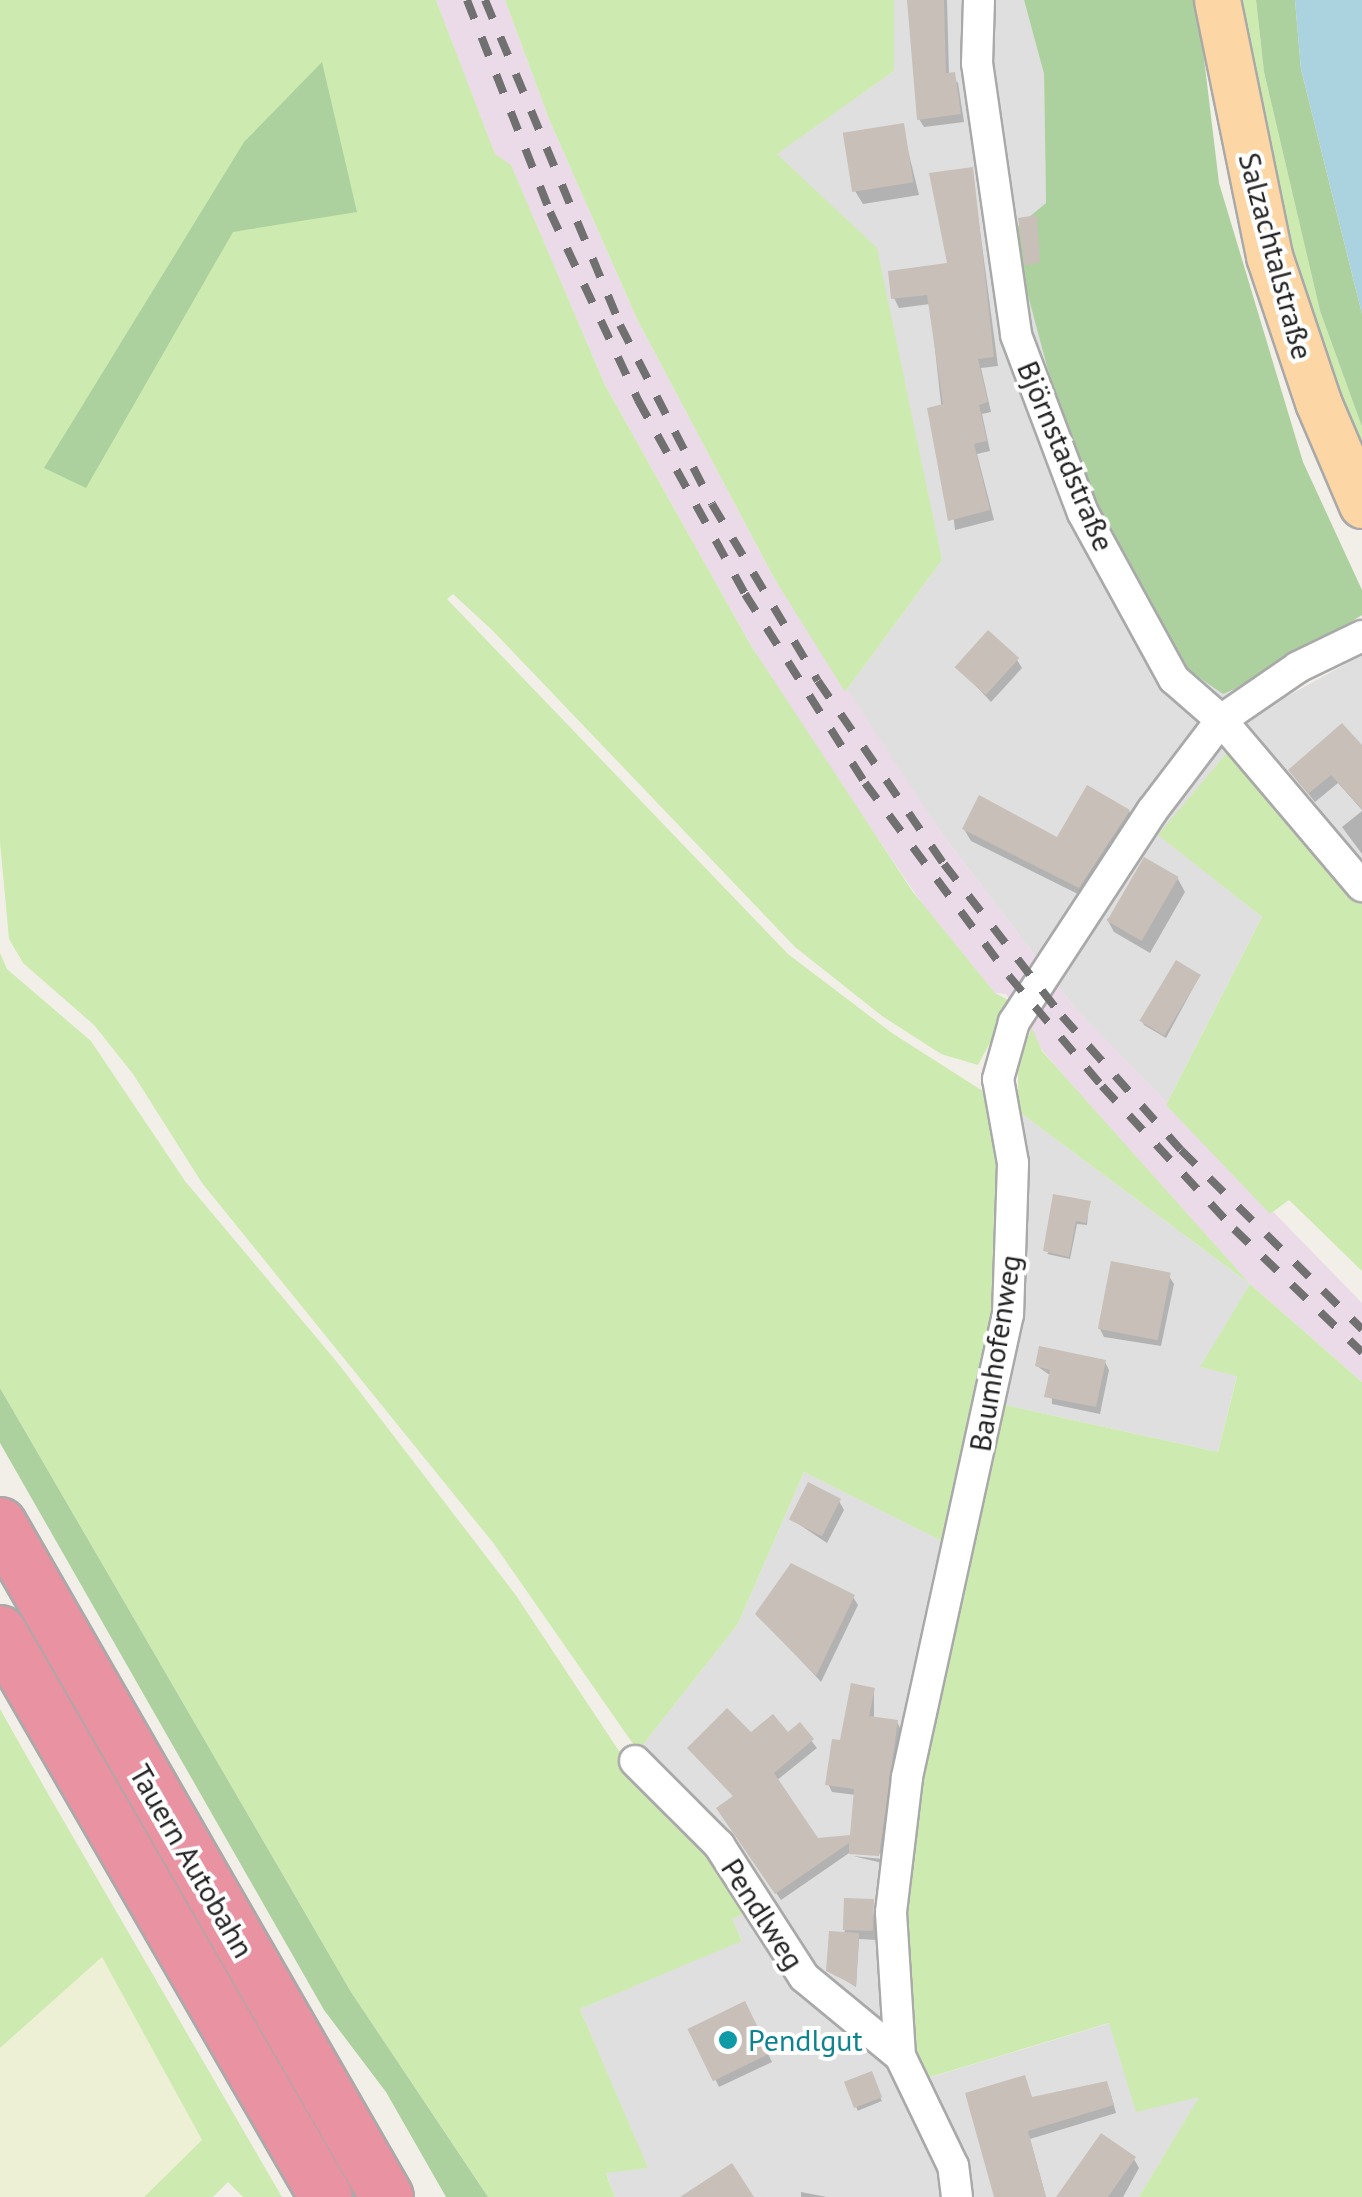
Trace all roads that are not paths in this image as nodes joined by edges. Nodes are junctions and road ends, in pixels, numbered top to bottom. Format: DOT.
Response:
graph roads {
  1 [pos="979,0"];
  2 [pos="1217,0"];
  3 [pos="1362,504"];
  4 [pos="1362,636"];
  5 [pos="1221,720"];
  6 [pos="1362,886"];
  7 [pos="0,1524"];
  8 [pos="0,1632"];
  9 [pos="635,1761"];
  10 [pos="900,2056"];
  11 [pos="326,2197"];
  12 [pos="387,2197"];
  13 [pos="956,2197"];
  1 -- 5 [label="street, Björnstadstraße"];
  2 -- 3 [label="main road, Salzachtalstraße"];
  4 -- 5 [label="street, Baumhofenweg"];
  5 -- 6 [label="street, Björnstadstraße"];
  5 -- 10 [label="street, Baumhofenweg"];
  7 -- 12 [label="highway, Tauern Autobahn"];
  8 -- 11 [label="highway, Tauern Autobahn"];
  9 -- 10 [label="street, Pendlweg"];
  10 -- 13 [label="street, Baumhofenweg"];
}
